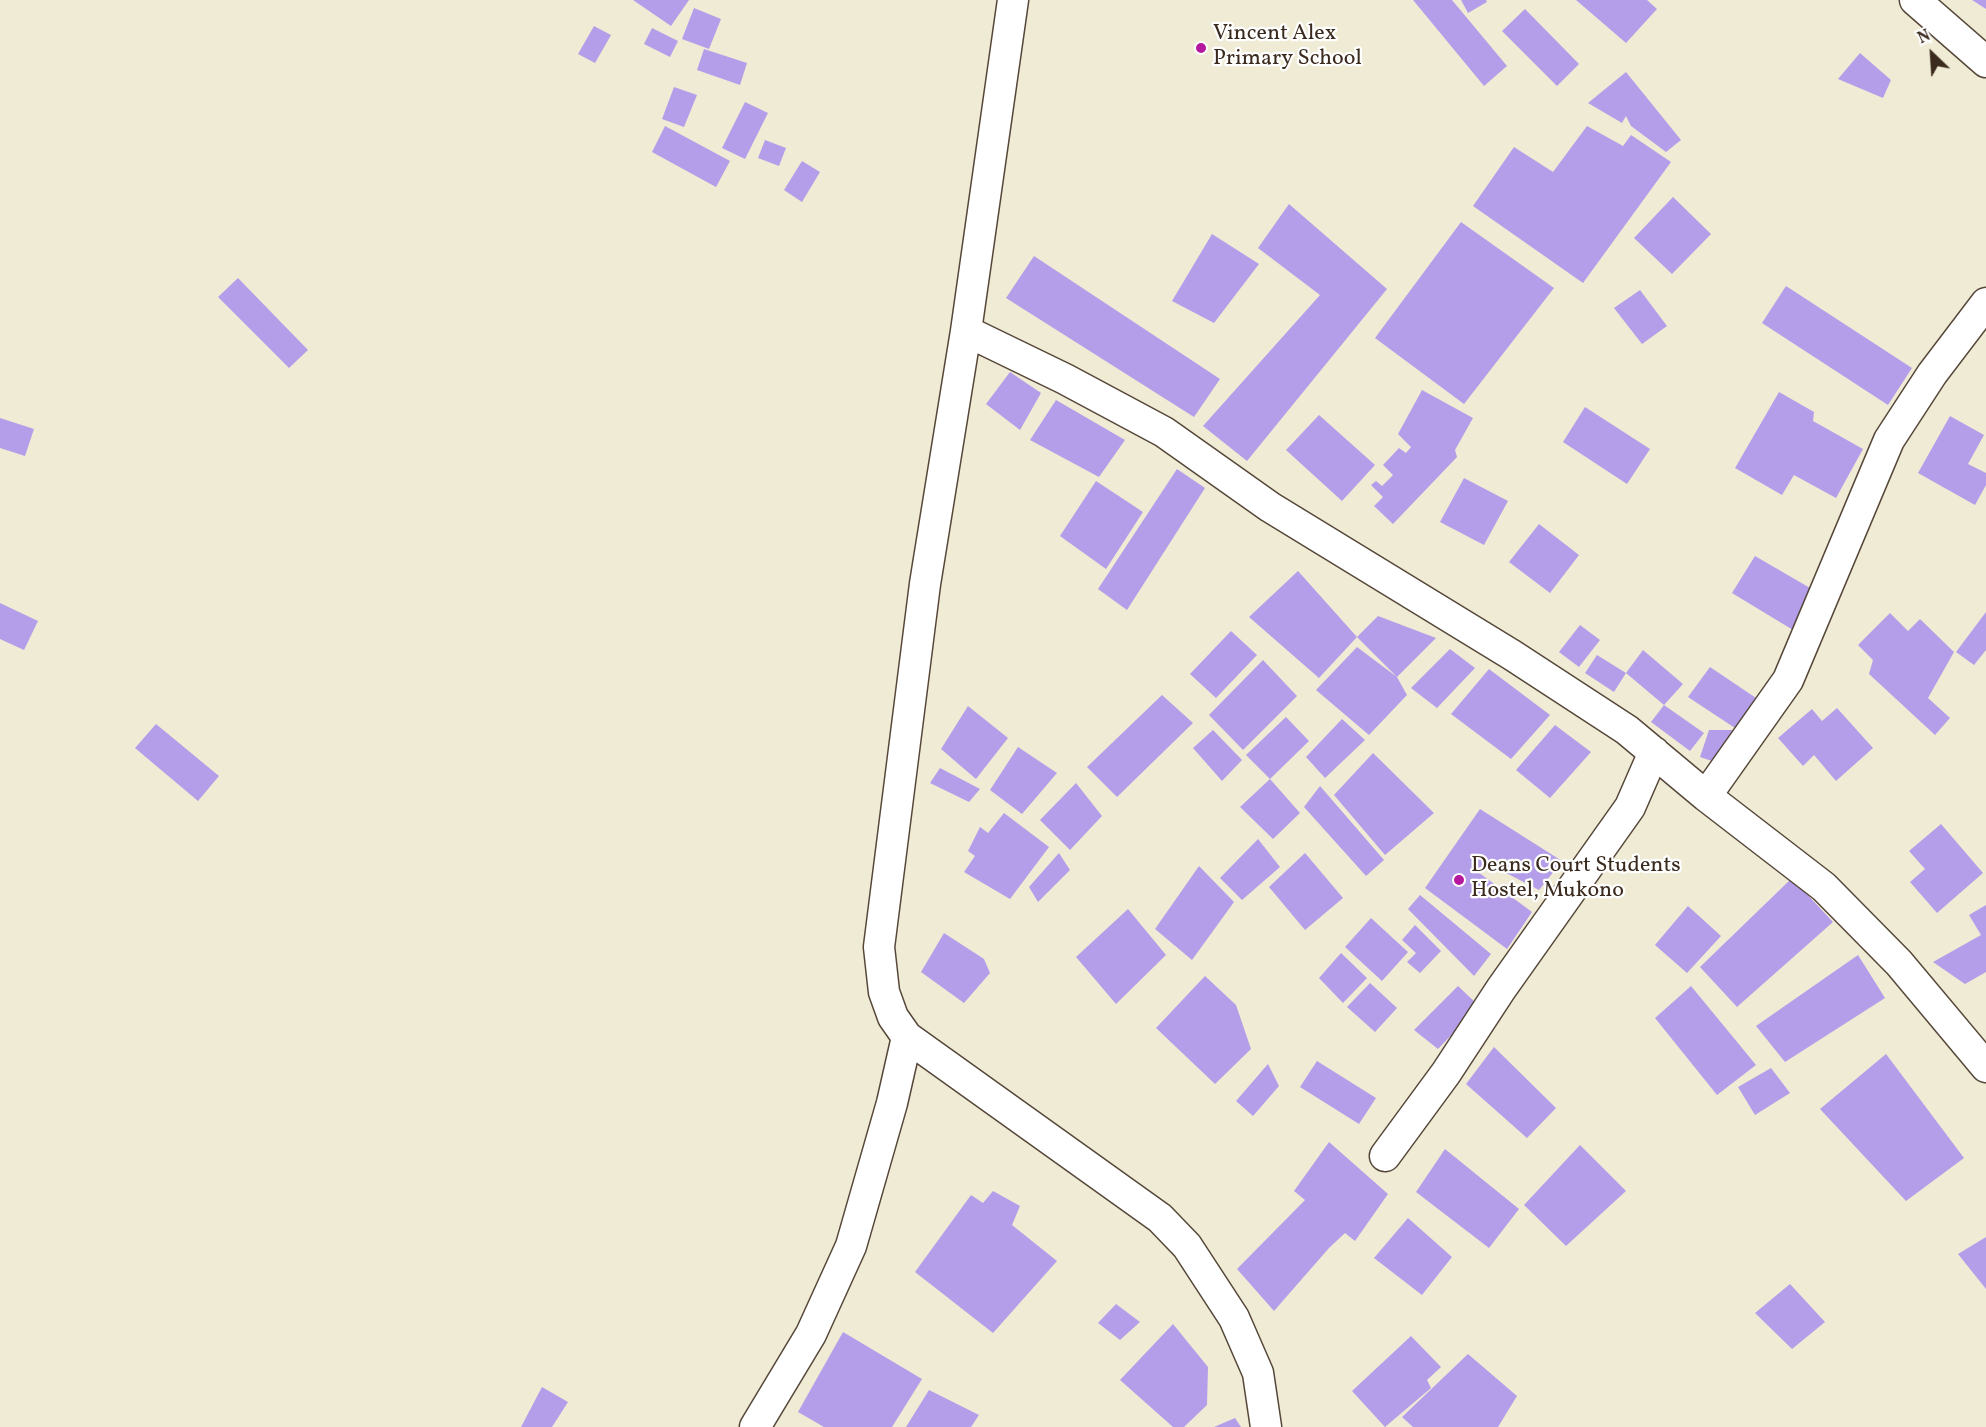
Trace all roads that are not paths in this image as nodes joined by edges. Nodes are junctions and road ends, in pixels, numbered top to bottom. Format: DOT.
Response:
graph roads {
  1 [pos="1013,0"];
  2 [pos="1915,0"];
  3 [pos="1986,62"];
  4 [pos="1986,303"];
  5 [pos="966,331"];
  6 [pos="1654,752"];
  7 [pos="1706,796"];
  8 [pos="907,1037"];
  9 [pos="1986,1067"];
  10 [pos="1385,1156"];
  11 [pos="756,1427"];
  12 [pos="1266,1427"];
  1 -- 5 [label="street"];
  2 -- 3 [label="street"];
  4 -- 7 [label="street"];
  5 -- 6 [label="street"];
  5 -- 8 [label="street"];
  6 -- 7 [label="street"];
  6 -- 10 [label="street"];
  7 -- 9 [label="street"];
  8 -- 11 [label="street"];
  8 -- 12 [label="street"];
}
